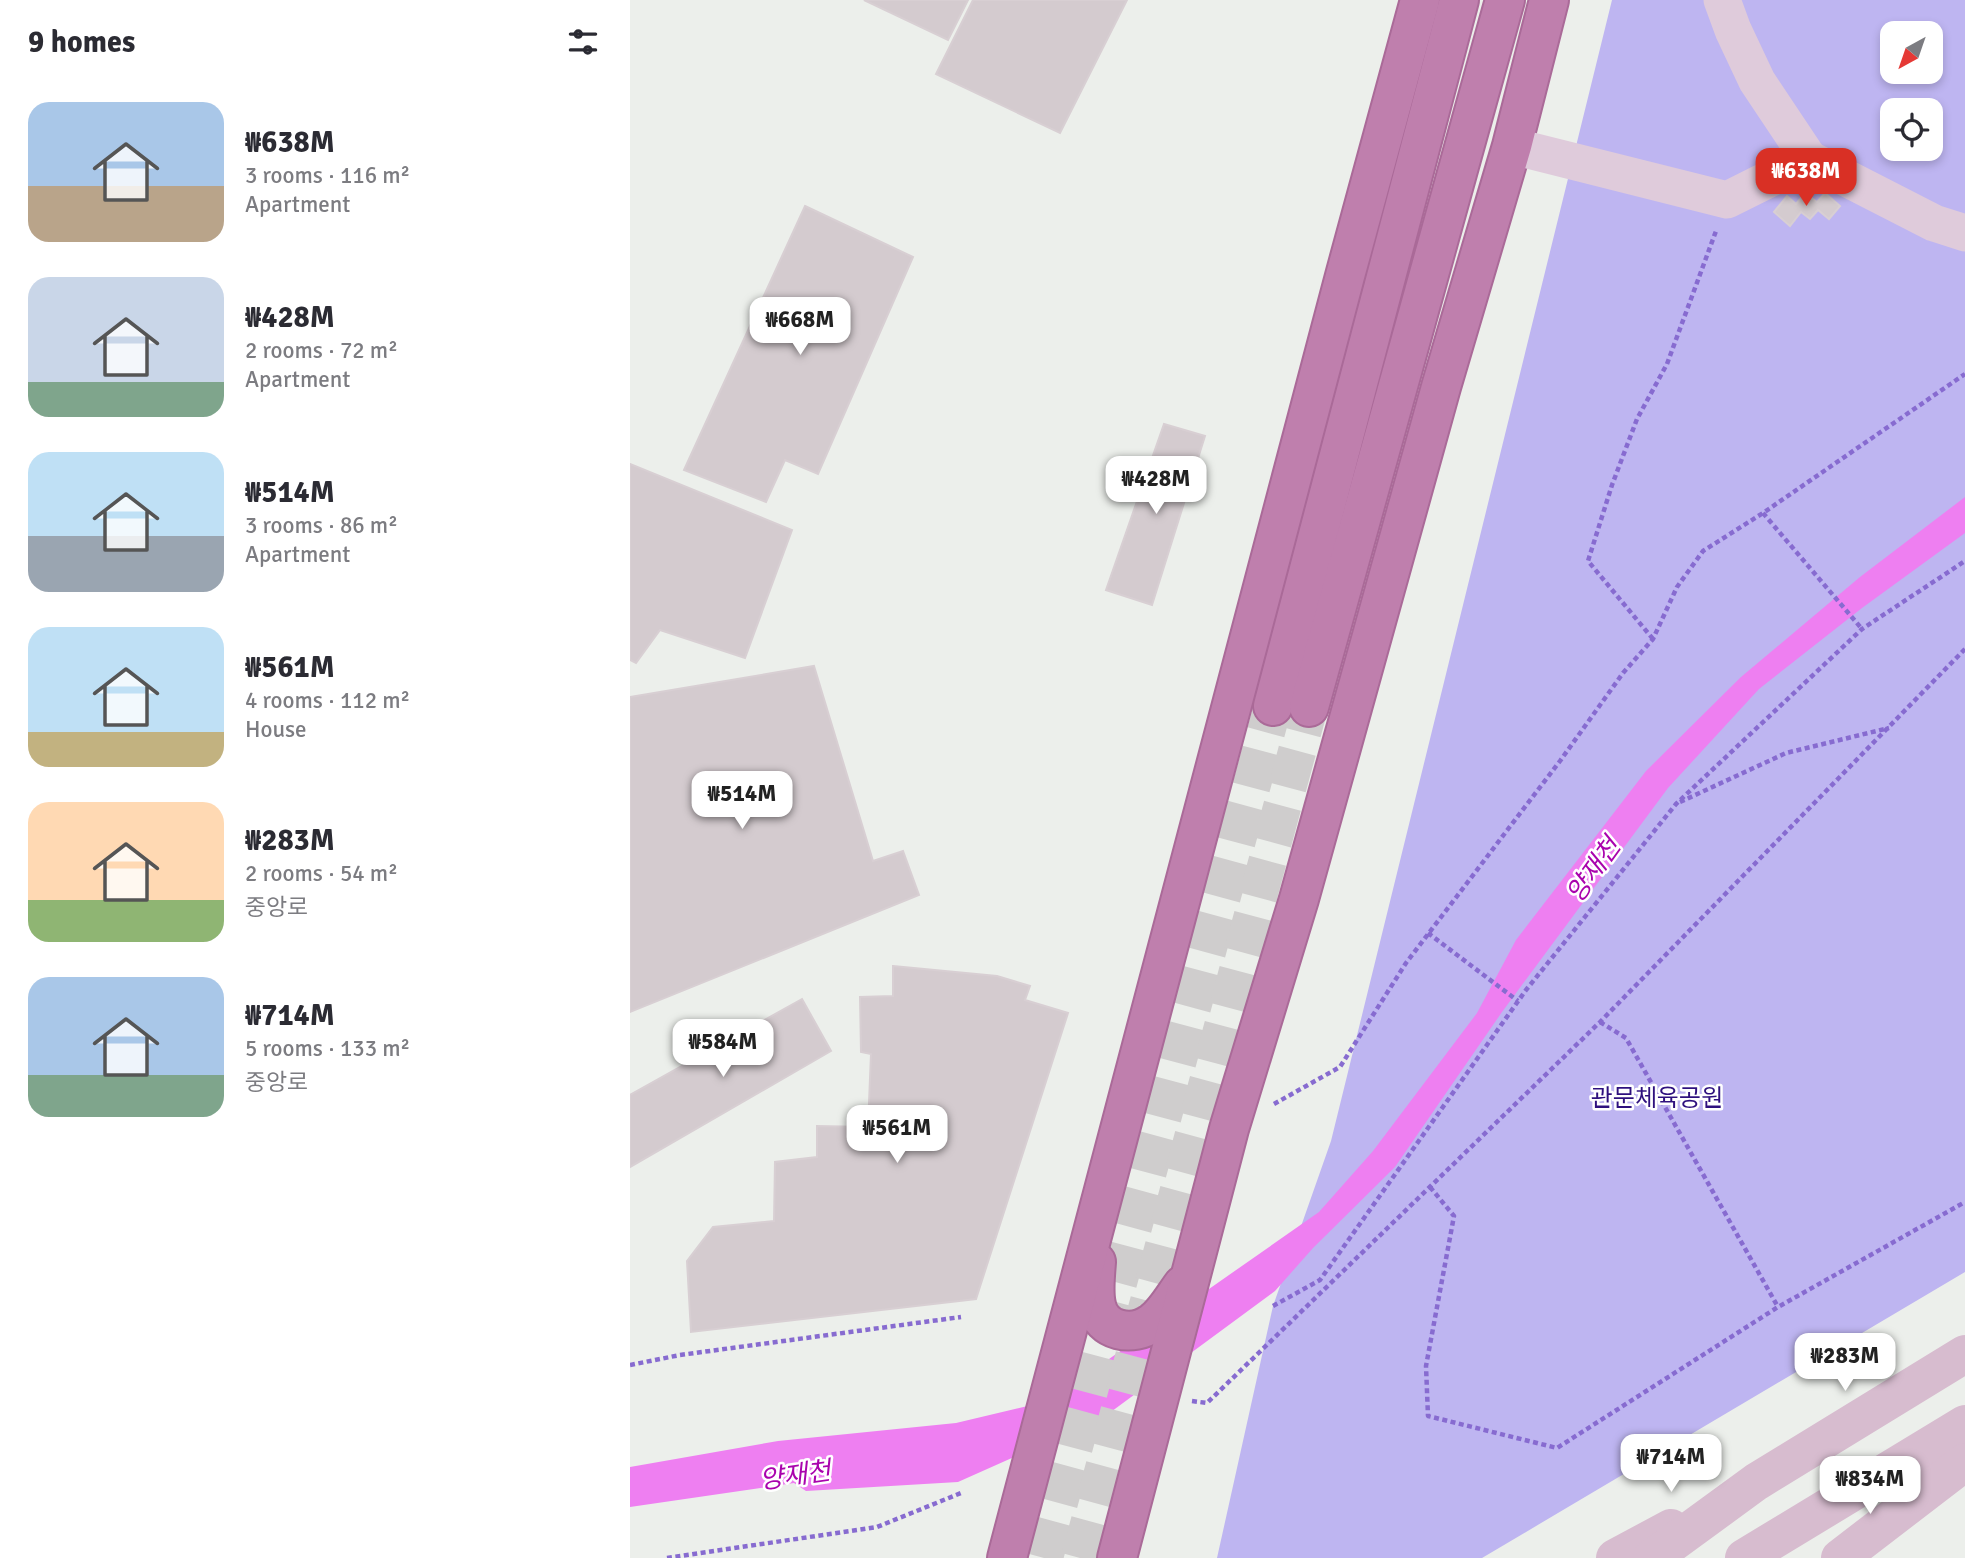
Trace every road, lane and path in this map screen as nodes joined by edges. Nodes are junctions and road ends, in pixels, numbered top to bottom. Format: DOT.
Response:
graph roads {
  1 [pos="1420,0"];
  2 [pos="1459,0"];
  3 [pos="1505,0"];
  4 [pos="1549,0"];
  5 [pos="1721,0"];
  6 [pos="1512,146"];
  7 [pos="1809,159"];
  8 [pos="1727,200"];
  9 [pos="1965,233"];
  10 [pos="1965,374"];
  11 [pos="1763,513"];
  12 [pos="1965,561"];
  13 [pos="1862,629"];
  14 [pos="1653,639"];
  15 [pos="1965,649"];
  16 [pos="1890,728"];
  17 [pos="1676,804"];
  18 [pos="1428,933"];
  19 [pos="1518,1001"];
  20 [pos="1600,1022"];
  21 [pos="1229,1129"];
  22 [pos="1430,1186"];
  23 [pos="1965,1202"];
  24 [pos="1099,1211"];
  25 [pos="1193,1272"];
  26 [pos="1273,1306"];
  27 [pos="1778,1307"];
  28 [pos="961,1317"];
  29 [pos="1965,1354"];
  30 [pos="630,1365"];
  31 [pos="1160,1395"];
  32 [pos="1965,1424"];
  33 [pos="1965,1462"];
  34 [pos="1756,1482"];
  35 [pos="1137,1487"];
  36 [pos="961,1493"];
  37 [pos="667,1558"];
  38 [pos="1007,1558"];
  39 [pos="1117,1558"];
  40 [pos="1139,1558"];
  41 [pos="1615,1558"];
  42 [pos="1651,1558"];
  43 [pos="1744,1558"];
  44 [pos="1840,1558"];
  1 -- 24 [label="highway"];
  2 -- 3 [label="highway"];
  4 -- 6 [label="highway"];
  5 -- 7 [label="street"];
  6 -- 8 [label="street"];
  6 -- 21 [label="highway"];
  7 -- 8 [label="street"];
  7 -- 9 [label="street"];
  8 -- 14 [label="path"];
  10 -- 11 [label="path"];
  11 -- 13 [label="path"];
  11 -- 14 [label="path"];
  12 -- 13 [label="path"];
  13 -- 17 [label="path"];
  14 -- 18 [label="path"];
  15 -- 16 [label="path"];
  16 -- 17 [label="path"];
  16 -- 20 [label="path"];
  17 -- 19 [label="path"];
  18 -- 19 [label="path"];
  18 -- 21 [label="path"];
  19 -- 26 [label="path"];
  20 -- 22 [label="path"];
  20 -- 27 [label="path"];
  21 -- 25 [label="highway"];
  22 -- 27 [label="path"];
  22 -- 31 [label="path"];
  23 -- 27 [label="path"];
  24 -- 25 [label="highway"];
  24 -- 38 [label="highway"];
  25 -- 31 [label="highway"];
  28 -- 30 [label="path"];
  29 -- 34 [label="street"];
  31 -- 35 [label="highway"];
  32 -- 43 [label="street"];
  33 -- 44 [label="street"];
  34 -- 41 [label="street"];
  34 -- 42 [label="street"];
  35 -- 39 [label="highway"];
  35 -- 40 [label="highway"];
  36 -- 37 [label="path"];
}
